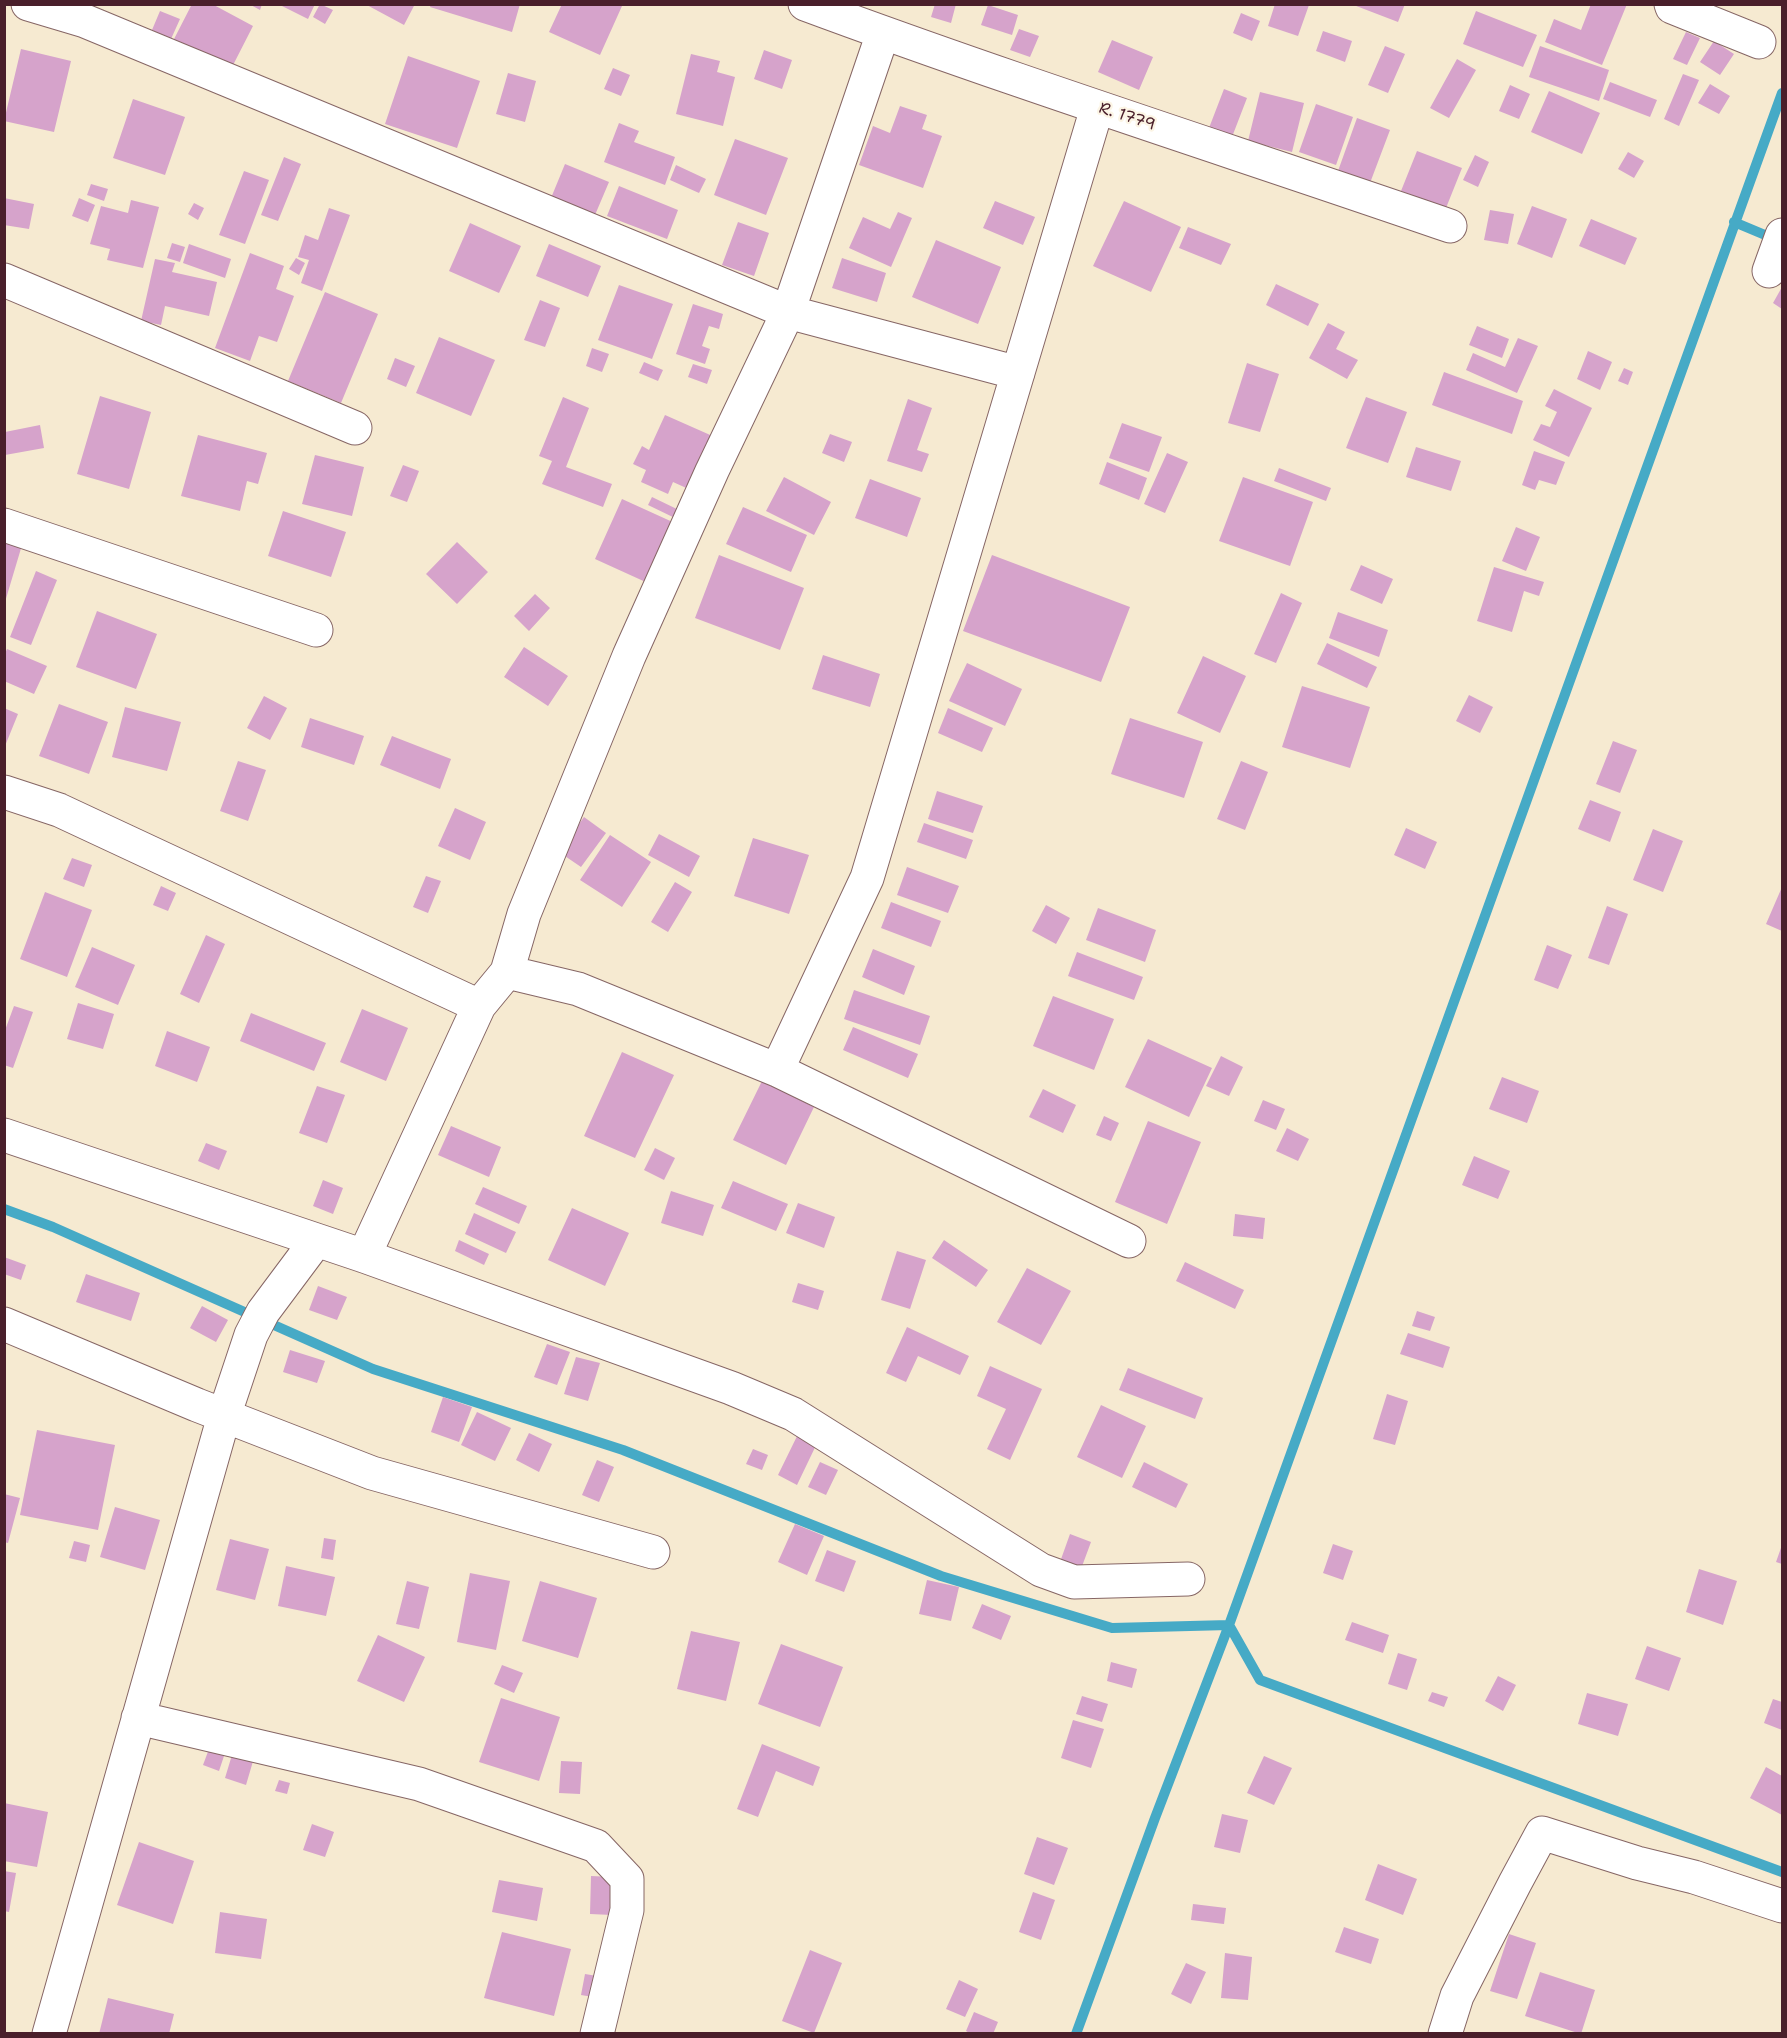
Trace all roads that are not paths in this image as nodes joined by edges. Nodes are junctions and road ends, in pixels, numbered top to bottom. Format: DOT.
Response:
graph roads {
  1 [pos="28,4"];
  2 [pos="805,4"];
  3 [pos="1671,4"];
  4 [pos="883,33"];
  5 [pos="1759,42"];
  6 [pos="1097,108"];
  7 [pos="1450,226"];
  8 [pos="1782,235"];
  9 [pos="1769,271"];
  10 [pos="4,280"];
  11 [pos="788,312"];
  12 [pos="1018,373"];
  13 [pos="355,428"];
  14 [pos="4,525"];
  15 [pos="316,630"];
  16 [pos="4,792"];
  17 [pos="507,972"];
  18 [pos="479,1006"];
  19 [pos="777,1070"];
  20 [pos="4,1135"];
  21 [pos="316,1241"];
  22 [pos="1129,1241"];
  23 [pos="364,1256"];
  24 [pos="4,1324"];
  25 [pos="224,1416"];
  26 [pos="653,1551"];
  27 [pos="1188,1579"];
  28 [pos="138,1718"];
  29 [pos="1782,1906"];
  30 [pos="49,2034"];
  31 [pos="597,2034"];
  32 [pos="1445,2034"];
  1 -- 11 [label="street"];
  2 -- 4 [label="street, R. 1779"];
  3 -- 5 [label="street"];
  4 -- 6 [label="street, R. 1779"];
  4 -- 11 [label="street"];
  6 -- 7 [label="street, R. 1779"];
  6 -- 12 [label="street"];
  8 -- 9 [label="street"];
  10 -- 13 [label="street"];
  11 -- 12 [label="street"];
  11 -- 17 [label="street"];
  12 -- 19 [label="street"];
  14 -- 15 [label="street"];
  16 -- 18 [label="street"];
  17 -- 18 [label="street"];
  17 -- 19 [label="street"];
  18 -- 23 [label="street"];
  19 -- 22 [label="street"];
  20 -- 21 [label="street"];
  21 -- 23 [label="street"];
  21 -- 25 [label="street"];
  23 -- 27 [label="street"];
  24 -- 25 [label="street"];
  25 -- 26 [label="street"];
  25 -- 28 [label="street"];
  28 -- 30 [label="street"];
  28 -- 31 [label="street"];
  29 -- 32 [label="street"];
}
